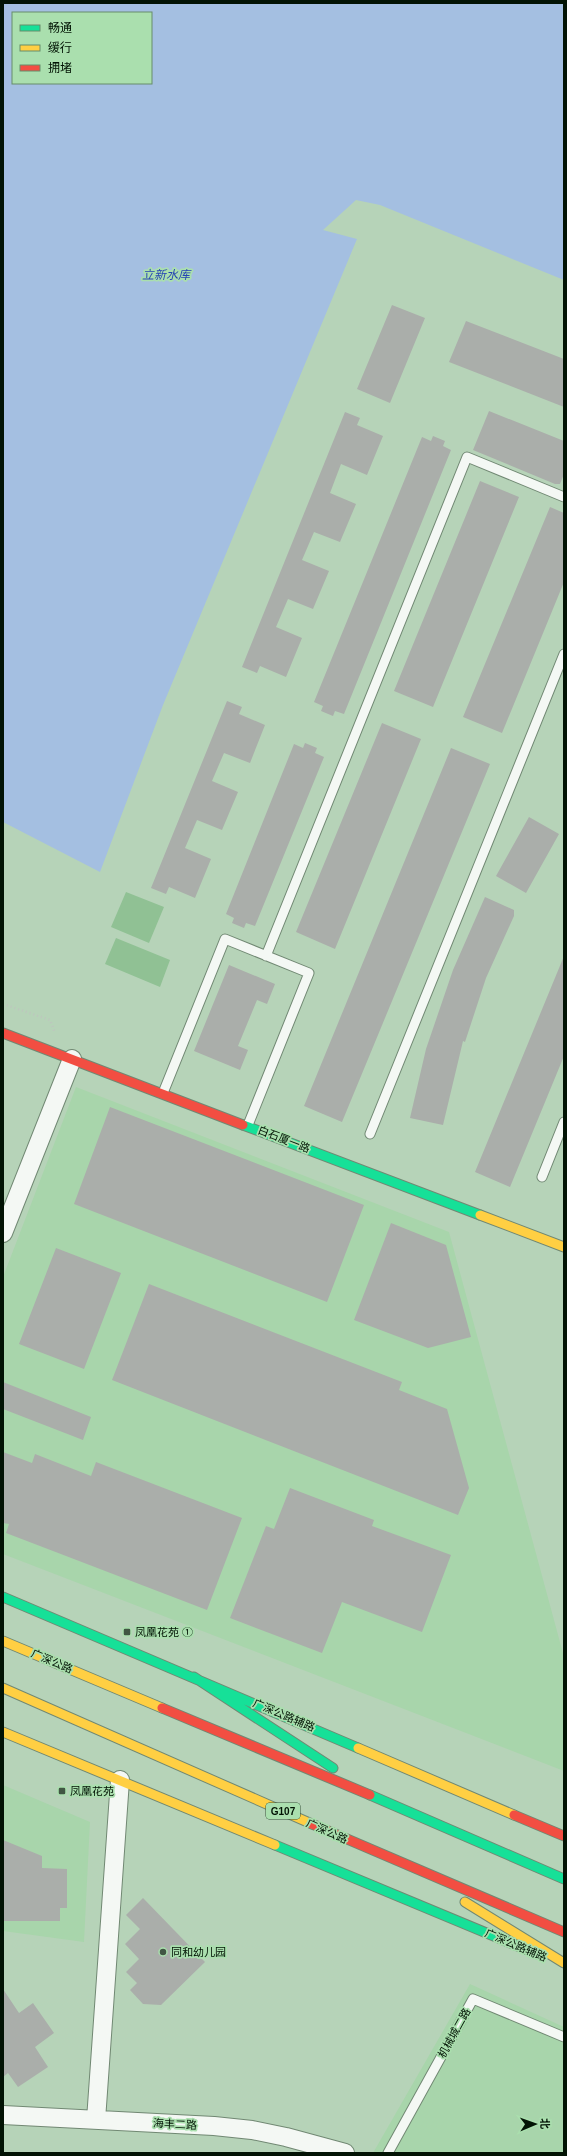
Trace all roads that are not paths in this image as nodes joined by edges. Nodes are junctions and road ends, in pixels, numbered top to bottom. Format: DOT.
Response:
graph roads {
  1 [pos="564,497"];
  2 [pos="564,654"];
  3 [pos="266,956"];
  4 [pos="3,1033"];
  5 [pos="68,1057"];
  6 [pos="163,1093"];
  7 [pos="564,1122"];
  8 [pos="248,1125"];
  9 [pos="370,1134"];
  10 [pos="542,1177"];
  11 [pos="3,1233"];
  12 [pos="564,1247"];
  13 [pos="3,1597"];
  14 [pos="3,1641"];
  15 [pos="194,1677"];
  16 [pos="3,1688"];
  17 [pos="3,1732"];
  18 [pos="120,1780"];
  19 [pos="377,1798"];
  20 [pos="544,1828"];
  21 [pos="564,1828"];
  22 [pos="564,1836"];
  23 [pos="408,1866"];
  24 [pos="564,1879"];
  25 [pos="564,1932"];
  26 [pos="564,1964"];
  27 [pos="564,2037"];
  28 [pos="3,2115"];
  29 [pos="96,2120"];
  30 [pos="345,2153"];
  31 [pos="388,2153"];
  1 -- 3 [label="lane"];
  2 -- 9 [label="lane"];
  3 -- 6 [label="lane"];
  3 -- 8 [label="lane"];
  4 -- 5 [label="main road, 白石厦一路"];
  5 -- 6 [label="main road, 白石厦一路"];
  5 -- 11 [label="street"];
  6 -- 8 [label="main road, 白石厦一路"];
  7 -- 10 [label="lane"];
  8 -- 12 [label="main road, 白石厦一路"];
  13 -- 15 [label="main road, 广深公路辅路"];
  14 -- 19 [label="main road, 广深公路"];
  15 -- 19 [label="main road"];
  15 -- 20 [label="main road, 广深公路辅路"];
  16 -- 23 [label="main road, 广深公路 / G107"];
  17 -- 18 [label="main road, 广深公路辅路"];
  18 -- 26 [label="main road, 广深公路辅路"];
  18 -- 29 [label="street"];
  19 -- 24 [label="main road, 广深公路"];
  20 -- 21 [label="main road"];
  20 -- 22 [label="main road, 广深公路辅路"];
  23 -- 25 [label="main road, 广深公路 / G107"];
  23 -- 26 [label="main road"];
  27 -- 31 [label="lane, 机械城二路"];
  28 -- 29 [label="street, 海丰二路"];
  29 -- 30 [label="street, 海丰二路"];
}
